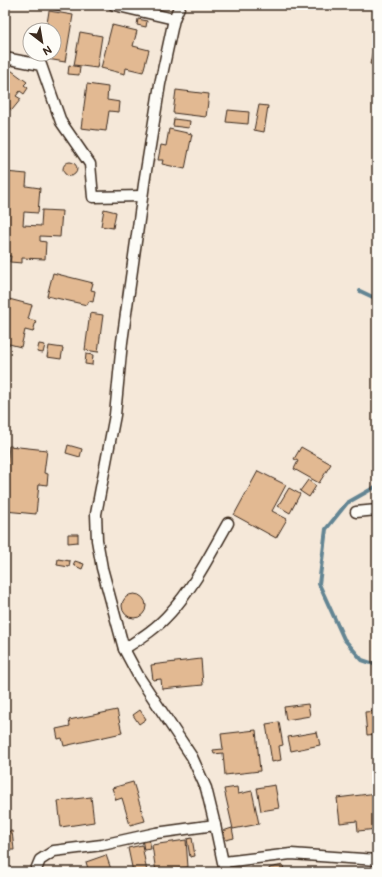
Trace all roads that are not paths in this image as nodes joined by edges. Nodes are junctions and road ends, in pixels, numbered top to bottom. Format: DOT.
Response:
graph roads {
  1 [pos="114,5"];
  2 [pos="180,5"];
  3 [pos="174,19"];
  4 [pos="5,58"];
  5 [pos="142,196"];
  6 [pos="377,510"];
  7 [pos="356,512"];
  8 [pos="228,523"];
  9 [pos="124,649"];
  10 [pos="215,825"];
  11 [pos="377,860"];
  12 [pos="224,867"];
  13 [pos="34,872"];
  1 -- 3 [label="street"];
  2 -- 3 [label="street"];
  3 -- 5 [label="street"];
  4 -- 5 [label="street"];
  5 -- 9 [label="street"];
  6 -- 7 [label="street"];
  8 -- 9 [label="street"];
  9 -- 10 [label="street"];
  10 -- 12 [label="street"];
  10 -- 13 [label="street"];
  11 -- 12 [label="street"];
}
